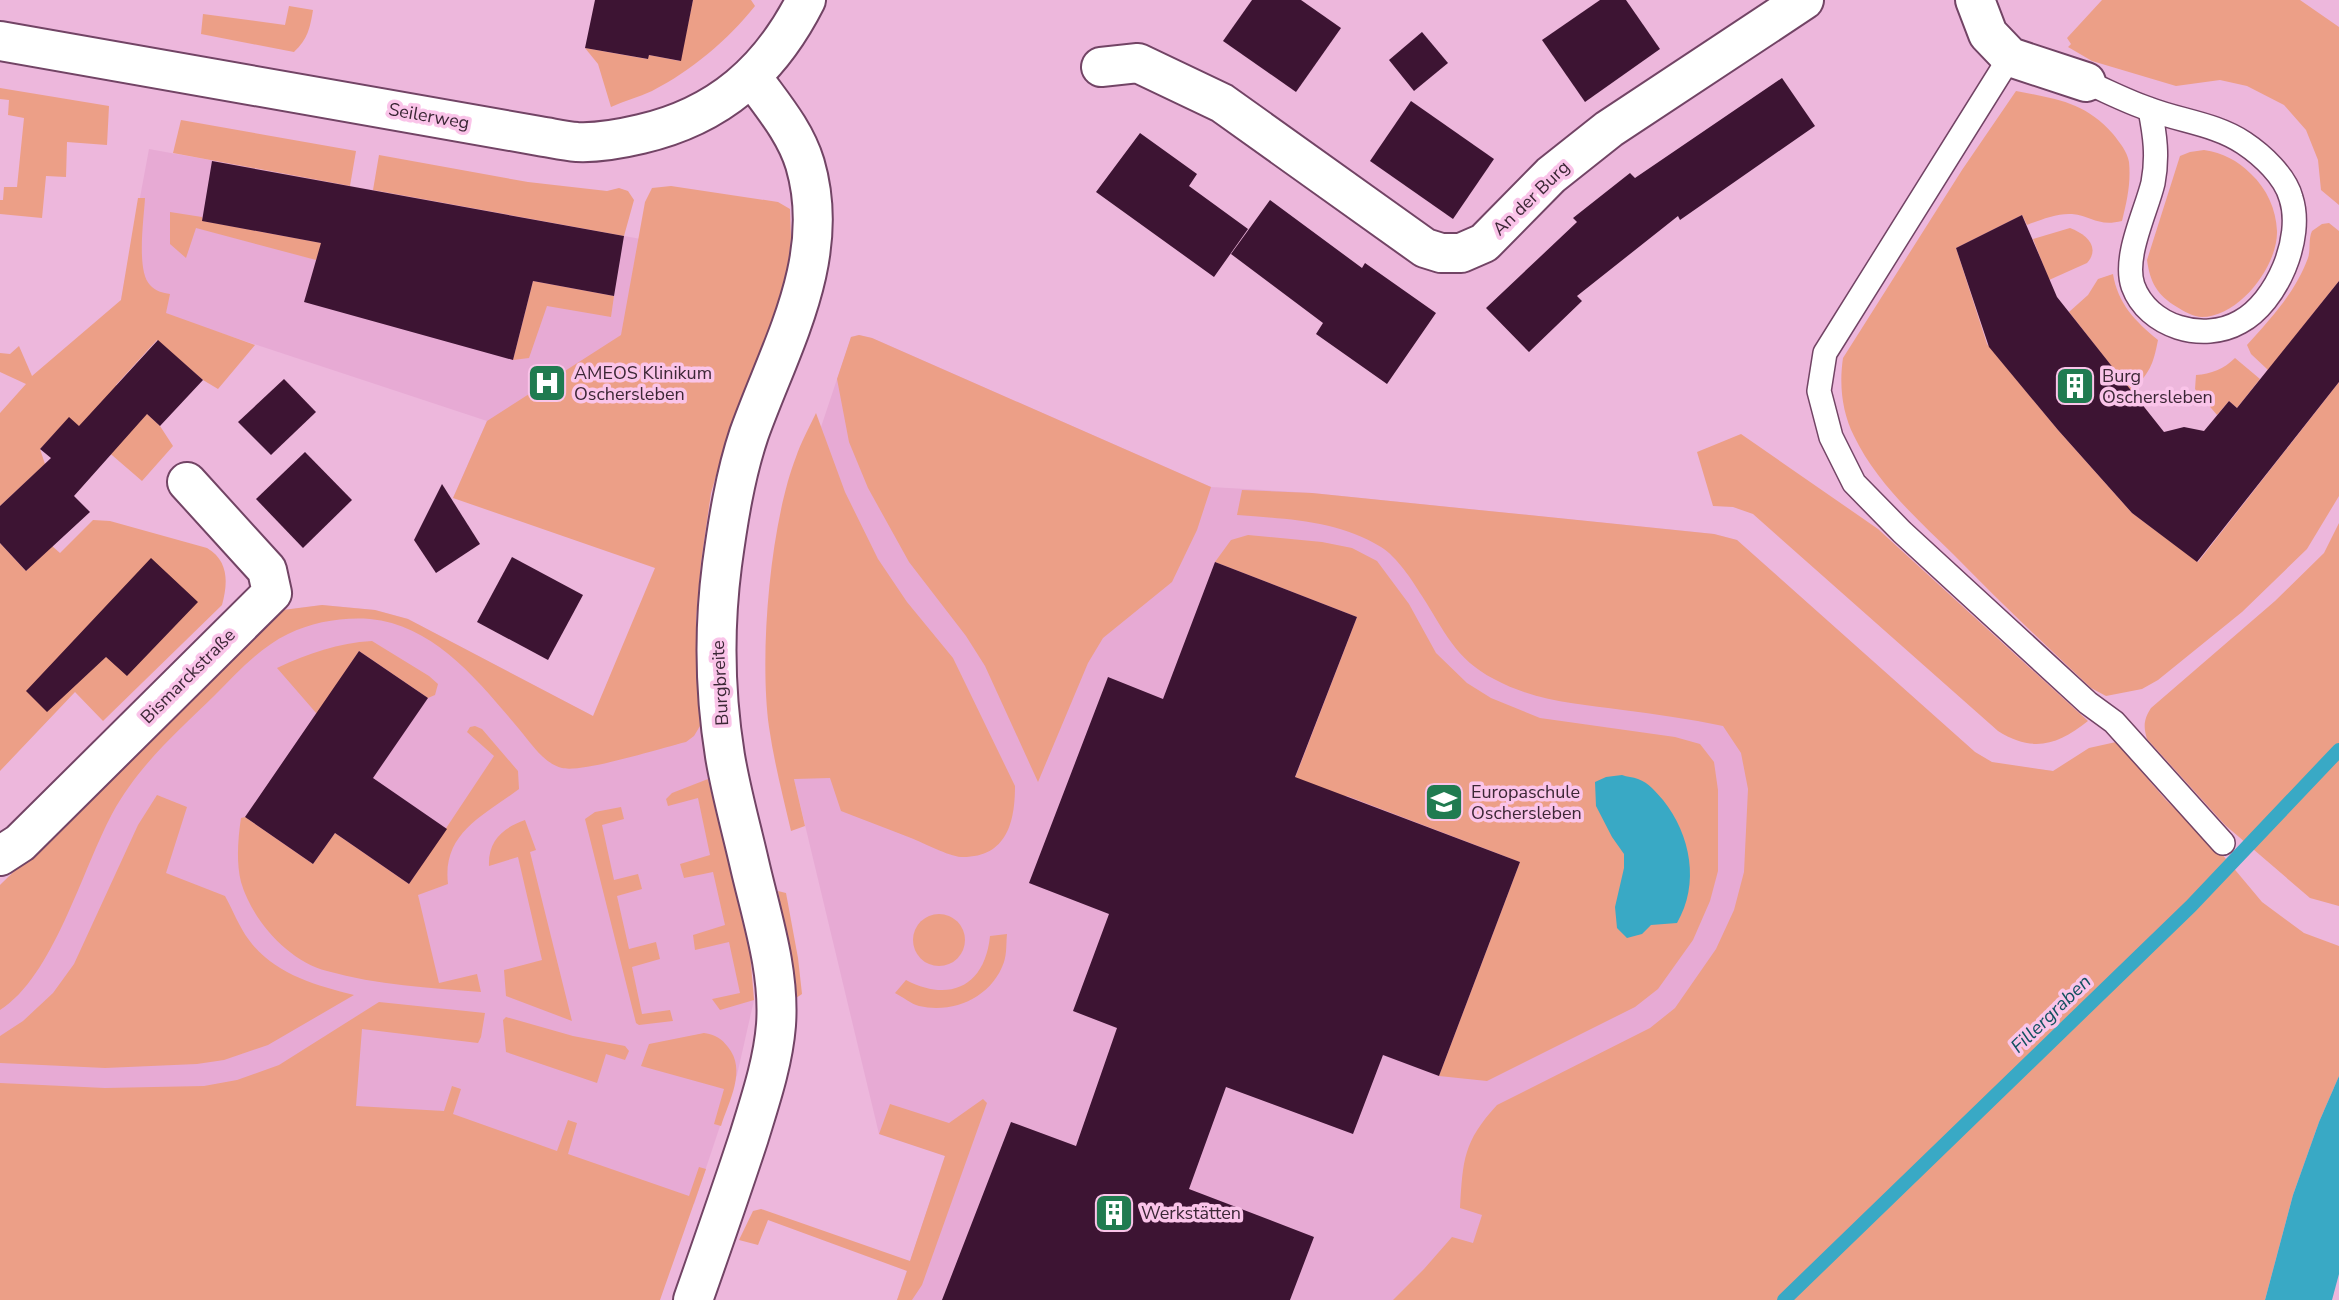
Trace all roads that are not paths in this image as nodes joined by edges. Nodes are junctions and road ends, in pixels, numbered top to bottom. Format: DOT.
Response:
graph roads {
  1 [pos="806,0"];
  2 [pos="1804,0"];
  3 [pos="1975,0"];
  4 [pos="0,41"];
  5 [pos="2010,57"];
  6 [pos="1101,67"];
  7 [pos="752,77"];
  8 [pos="2086,82"];
  9 [pos="2150,110"];
  10 [pos="187,482"];
  11 [pos="2224,843"];
  12 [pos="0,856"];
  13 [pos="693,1300"];
  1 -- 7 [label="street, Seilerweg"];
  2 -- 6 [label="street, An der Burg"];
  3 -- 5 [label="street"];
  4 -- 7 [label="street, Seilerweg"];
  5 -- 8 [label="street"];
  5 -- 11 [label="lane"];
  7 -- 13 [label="street, Burgbreite"];
  8 -- 9 [label="lane"];
  9 -- 9 [label="lane"];
  10 -- 12 [label="street, Bismarckstraße"];
}
